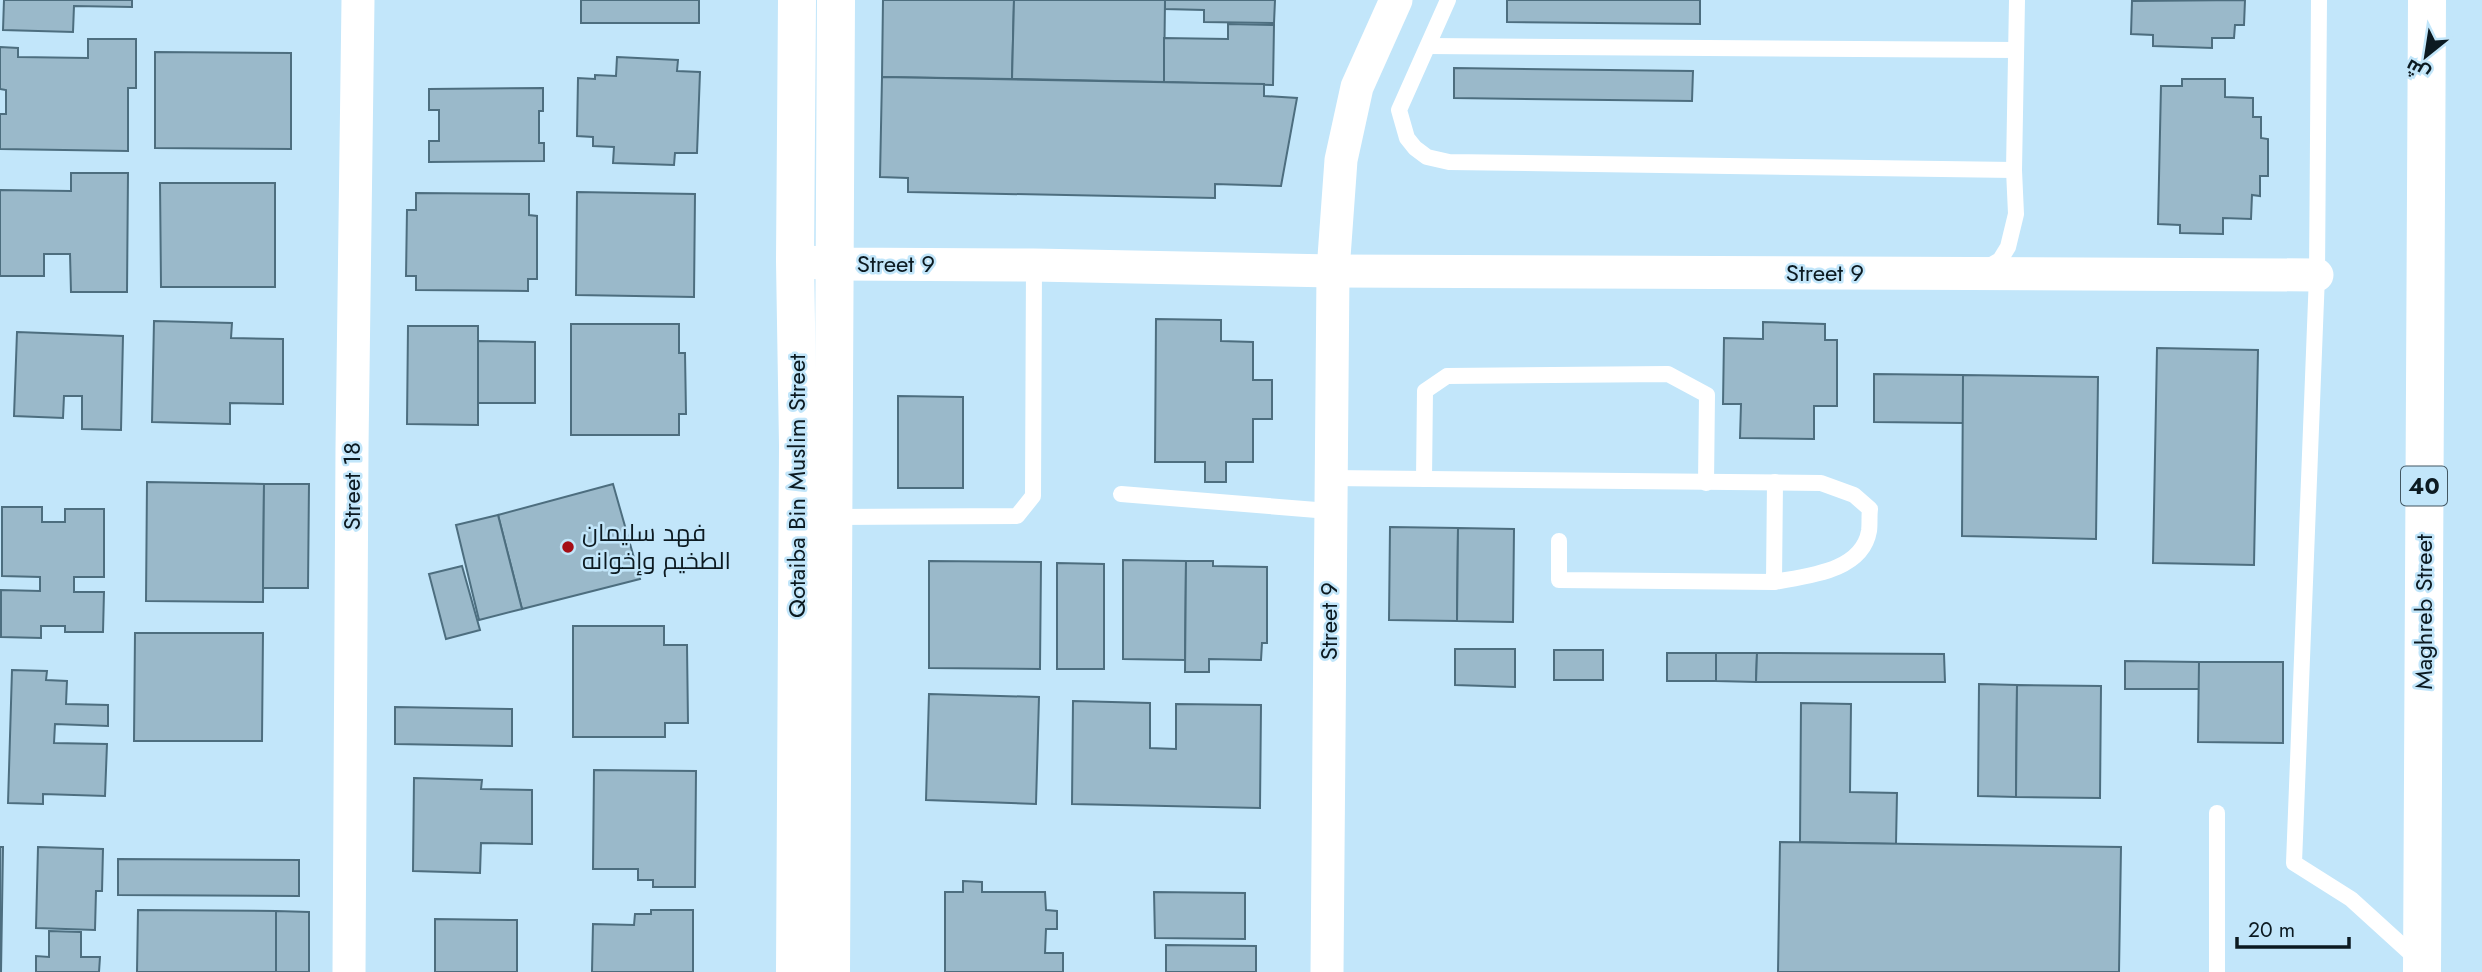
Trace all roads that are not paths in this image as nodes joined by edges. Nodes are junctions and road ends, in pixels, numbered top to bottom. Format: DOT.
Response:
graph roads {
  1 [pos="359,0"];
  2 [pos="797,0"];
  3 [pos="836,0"];
  4 [pos="1396,0"];
  5 [pos="1448,0"];
  6 [pos="2017,0"];
  7 [pos="2319,0"];
  8 [pos="2427,0"];
  9 [pos="1428,46"];
  10 [pos="2016,50"];
  11 [pos="2014,170"];
  12 [pos="796,261"];
  13 [pos="835,264"];
  14 [pos="1034,265"];
  15 [pos="1333,271"];
  16 [pos="1978,273"];
  17 [pos="2318,275"];
  18 [pos="1329,478"];
  19 [pos="1424,479"];
  20 [pos="1775,482"];
  21 [pos="1706,483"];
  22 [pos="1121,494"];
  23 [pos="1329,511"];
  24 [pos="834,517"];
  25 [pos="1559,541"];
  26 [pos="1774,582"];
  27 [pos="2217,813"];
  28 [pos="2422,967"];
  29 [pos="349,972"];
  30 [pos="795,972"];
  31 [pos="831,972"];
  32 [pos="1327,972"];
  33 [pos="2217,972"];
  1 -- 29 [label="street, Street 18"];
  2 -- 12 [label="main road, Qotaiba Bin Muslim Street"];
  3 -- 13 [label="main road, Qotaiba Bin Muslim Street"];
  4 -- 15 [label="street, Street 9"];
  5 -- 9 [label="lane"];
  6 -- 10 [label="lane"];
  7 -- 17 [label="lane"];
  8 -- 28 [label="main road, Maghreb Street / 40"];
  9 -- 10 [label="lane"];
  9 -- 11 [label="lane"];
  10 -- 11 [label="lane"];
  11 -- 16 [label="lane"];
  12 -- 13 [label="street, Street 9"];
  12 -- 30 [label="main road, Qotaiba Bin Muslim Street"];
  13 -- 14 [label="street, Street 9"];
  13 -- 24 [label="main road, Qotaiba Bin Muslim Street"];
  14 -- 15 [label="street, Street 9"];
  14 -- 24 [label="lane"];
  15 -- 16 [label="street, Street 9"];
  15 -- 18 [label="street, Street 9"];
  16 -- 17 [label="street, Street 9"];
  17 -- 28 [label="lane"];
  18 -- 19 [label="lane"];
  18 -- 23 [label="street, Street 9"];
  19 -- 21 [label="lane"];
  19 -- 21 [label="lane"];
  20 -- 21 [label="lane"];
  20 -- 26 [label="lane"];
  20 -- 26 [label="lane"];
  22 -- 23 [label="lane"];
  23 -- 32 [label="street, Street 9"];
  24 -- 31 [label="main road, Qotaiba Bin Muslim Street"];
  25 -- 26 [label="lane"];
  27 -- 33 [label="lane"];
}
